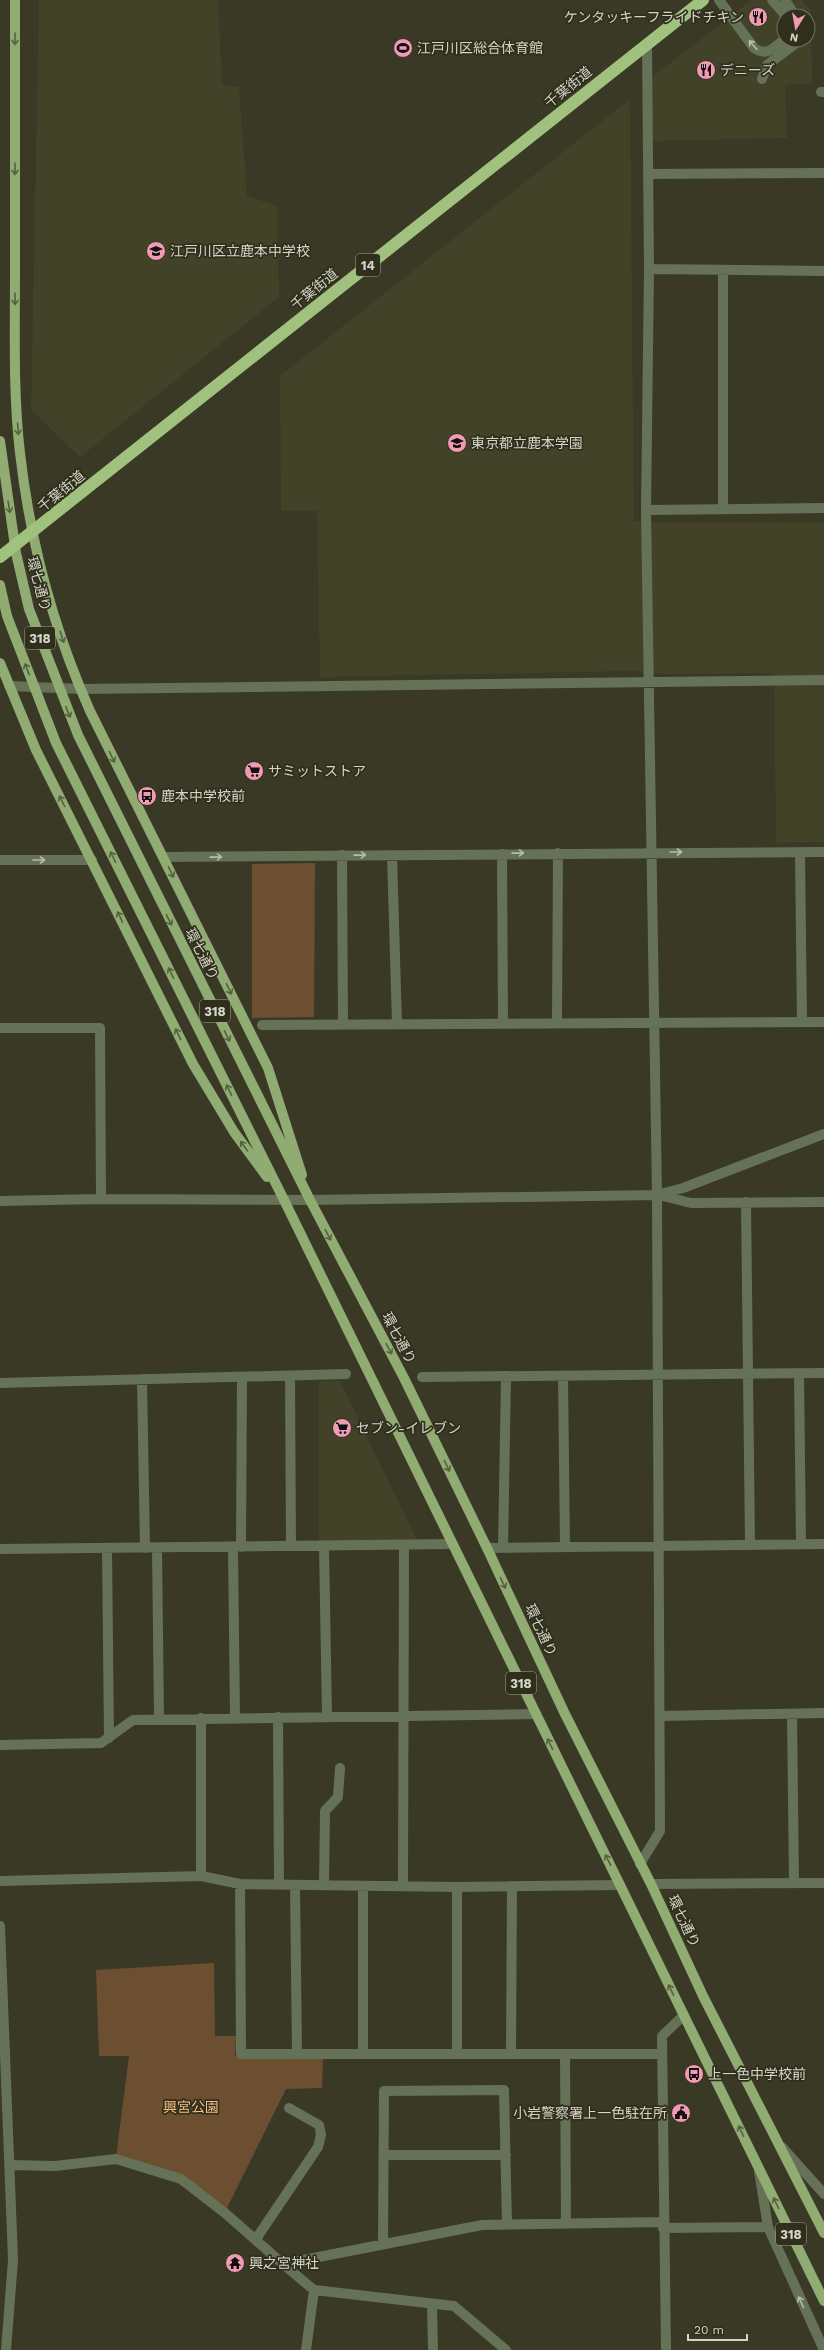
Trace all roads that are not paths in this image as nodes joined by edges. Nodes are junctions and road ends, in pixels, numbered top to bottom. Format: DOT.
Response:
graph roads {
  1 [pos="15,0"];
  2 [pos="703,0"];
  3 [pos="719,0"];
  4 [pos="772,0"];
  5 [pos="779,8"];
  6 [pos="647,43"];
  7 [pos="776,46"];
  8 [pos="790,48"];
  9 [pos="762,79"];
  10 [pos="824,173"];
  11 [pos="648,174"];
  12 [pos="649,269"];
  13 [pos="723,270"];
  14 [pos="821,271"];
  15 [pos="0,441"];
  16 [pos="723,508"];
  17 [pos="824,508"];
  18 [pos="646,510"];
  19 [pos="34,531"];
  20 [pos="0,557"];
  21 [pos="0,585"];
  22 [pos="0,663"];
  23 [pos="824,680"];
  24 [pos="650,681"];
  25 [pos="9,686"];
  26 [pos="81,689"];
  27 [pos="652,852"];
  28 [pos="800,852"];
  29 [pos="824,852"];
  30 [pos="558,853"];
  31 [pos="502,854"];
  32 [pos="342,855"];
  33 [pos="392,855"];
  34 [pos="163,857"];
  35 [pos="0,860"];
  36 [pos="92,860"];
  37 [pos="653,1021"];
  38 [pos="503,1022"];
  39 [pos="557,1022"];
  40 [pos="802,1022"];
  41 [pos="824,1022"];
  42 [pos="343,1024"];
  43 [pos="397,1024"];
  44 [pos="262,1025"];
  45 [pos="0,1028"];
  46 [pos="824,1134"];
  47 [pos="657,1195"];
  48 [pos="101,1199"];
  49 [pos="284,1200"];
  50 [pos="310,1200"];
  51 [pos="0,1201"];
  52 [pos="746,1202"];
  53 [pos="824,1202"];
  54 [pos="799,1373"];
  55 [pos="824,1373"];
  56 [pos="346,1374"];
  57 [pos="659,1374"];
  58 [pos="748,1374"];
  59 [pos="290,1376"];
  60 [pos="506,1376"];
  61 [pos="563,1376"];
  62 [pos="242,1377"];
  63 [pos="422,1377"];
  64 [pos="142,1379"];
  65 [pos="0,1383"];
  66 [pos="452,1544"];
  67 [pos="801,1544"];
  68 [pos="824,1544"];
  69 [pos="404,1545"];
  70 [pos="750,1545"];
  71 [pos="291,1546"];
  72 [pos="324,1546"];
  73 [pos="658,1546"];
  74 [pos="237,1547"];
  75 [pos="565,1547"];
  76 [pos="107,1548"];
  77 [pos="145,1548"];
  78 [pos="157,1548"];
  79 [pos="487,1548"];
  80 [pos="503,1548"];
  81 [pos="0,1549"];
  82 [pos="824,1713"];
  83 [pos="536,1714"];
  84 [pos="792,1714"];
  85 [pos="402,1715"];
  86 [pos="326,1716"];
  87 [pos="660,1716"];
  88 [pos="278,1717"];
  89 [pos="159,1718"];
  90 [pos="201,1718"];
  91 [pos="235,1718"];
  92 [pos="109,1738"];
  93 [pos="0,1745"];
  94 [pos="340,1768"];
  95 [pos="640,1864"];
  96 [pos="200,1876"];
  97 [pos="0,1881"];
  98 [pos="794,1883"];
  99 [pos="824,1883"];
  100 [pos="240,1884"];
  101 [pos="651,1884"];
  102 [pos="279,1885"];
  103 [pos="295,1885"];
  104 [pos="620,1885"];
  105 [pos="324,1886"];
  106 [pos="363,1886"];
  107 [pos="403,1886"];
  108 [pos="512,1886"];
  109 [pos="457,1887"];
  110 [pos="0,1926"];
  111 [pos="2,1971"];
  112 [pos="684,2015"];
  113 [pos="297,2054"];
  114 [pos="363,2054"];
  115 [pos="458,2054"];
  116 [pos="511,2054"];
  117 [pos="566,2054"];
  118 [pos="662,2054"];
  119 [pos="4,2080"];
  120 [pos="289,2108"];
  121 [pos="777,2141"];
  122 [pos="384,2155"];
  123 [pos="506,2155"];
  124 [pos="10,2165"];
  125 [pos="758,2166"];
  126 [pos="824,2194"];
  127 [pos="566,2224"];
  128 [pos="507,2225"];
  129 [pos="663,2225"];
  130 [pos="768,2227"];
  131 [pos="824,2232"];
  132 [pos="256,2239"];
  133 [pos="383,2244"];
  134 [pos="284,2264"];
  135 [pos="314,2290"];
  136 [pos="824,2301"];
  137 [pos="432,2304"];
  138 [pos="6,2350"];
  139 [pos="306,2350"];
  140 [pos="433,2350"];
  141 [pos="506,2350"];
  142 [pos="666,2350"];
  143 [pos="824,2350"];
  1 -- 19 [label="main road, one-way"];
  2 -- 6 [label="highway, 千葉街道 / 14"];
  7 -- 3 [label="street, one-way"];
  4 -- 5 [label="street"];
  6 -- 11 [label="street"];
  6 -- 19 [label="highway, 千葉街道 / 14"];
  8 -- 9 [label="street"];
  10 -- 11 [label="street"];
  11 -- 12 [label="street"];
  12 -- 13 [label="street"];
  12 -- 18 [label="street"];
  13 -- 14 [label="street"];
  13 -- 16 [label="street"];
  15 -- 50 [label="main road, 環七通り / 318, one-way"];
  16 -- 17 [label="street"];
  16 -- 18 [label="street"];
  18 -- 24 [label="street"];
  19 -- 20 [label="highway, 千葉街道 / 14"];
  19 -- 26 [label="main road, one-way"];
  49 -- 21 [label="main road, 318, one-way"];
  22 -- 25 [label="main road"];
  23 -- 24 [label="street"];
  24 -- 26 [label="street"];
  24 -- 27 [label="street"];
  25 -- 26 [label="street"];
  36 -- 25 [label="main road, one-way"];
  26 -- 34 [label="main road, one-way"];
  27 -- 28 [label="street, one-way"];
  27 -- 30 [label="street"];
  27 -- 37 [label="street"];
  28 -- 29 [label="street"];
  28 -- 40 [label="street"];
  31 -- 30 [label="street, one-way"];
  30 -- 39 [label="street"];
  31 -- 33 [label="street"];
  31 -- 38 [label="street"];
  32 -- 33 [label="street, one-way"];
  34 -- 32 [label="street, one-way"];
  32 -- 42 [label="street"];
  33 -- 43 [label="street"];
  34 -- 50 [label="main road, one-way"];
  35 -- 36 [label="street, one-way"];
  49 -- 36 [label="main road, one-way"];
  37 -- 39 [label="street"];
  37 -- 40 [label="street"];
  37 -- 47 [label="street"];
  38 -- 39 [label="street"];
  38 -- 43 [label="street"];
  40 -- 41 [label="street"];
  42 -- 43 [label="street"];
  42 -- 44 [label="street"];
  45 -- 48 [label="street"];
  46 -- 47 [label="street"];
  47 -- 50 [label="street"];
  47 -- 52 [label="street"];
  47 -- 57 [label="street"];
  48 -- 49 [label="street"];
  48 -- 51 [label="street"];
  49 -- 50 [label="street"];
  49 -- 66 [label="main road, 318"];
  50 -- 79 [label="main road, 環七通り / 318, one-way"];
  52 -- 53 [label="street"];
  52 -- 58 [label="street"];
  54 -- 55 [label="street"];
  54 -- 58 [label="street"];
  54 -- 67 [label="street"];
  56 -- 59 [label="street"];
  57 -- 58 [label="street"];
  57 -- 61 [label="street"];
  57 -- 73 [label="street"];
  58 -- 70 [label="street"];
  59 -- 62 [label="street"];
  59 -- 71 [label="street"];
  60 -- 61 [label="street"];
  60 -- 63 [label="street"];
  60 -- 80 [label="street"];
  61 -- 75 [label="street"];
  62 -- 64 [label="street"];
  62 -- 74 [label="street"];
  64 -- 65 [label="street"];
  64 -- 77 [label="street"];
  66 -- 69 [label="street"];
  66 -- 83 [label="main road, 318"];
  67 -- 68 [label="street"];
  67 -- 70 [label="street"];
  69 -- 72 [label="street"];
  69 -- 85 [label="street"];
  70 -- 73 [label="street"];
  71 -- 72 [label="street"];
  71 -- 74 [label="street"];
  72 -- 86 [label="street"];
  73 -- 75 [label="street"];
  73 -- 87 [label="street"];
  74 -- 78 [label="street"];
  74 -- 91 [label="street"];
  75 -- 80 [label="street"];
  76 -- 77 [label="street"];
  76 -- 81 [label="street"];
  76 -- 92 [label="street"];
  77 -- 78 [label="street"];
  78 -- 89 [label="street"];
  79 -- 80 [label="street"];
  79 -- 95 [label="main road, 環七通り / 318, one-way"];
  82 -- 84 [label="street"];
  83 -- 85 [label="street"];
  104 -- 83 [label="main road, 318, one-way"];
  84 -- 87 [label="street"];
  84 -- 98 [label="street"];
  85 -- 86 [label="street"];
  85 -- 107 [label="street"];
  86 -- 88 [label="street"];
  87 -- 95 [label="street"];
  88 -- 91 [label="street"];
  88 -- 102 [label="street"];
  89 -- 90 [label="street"];
  89 -- 92 [label="street"];
  90 -- 91 [label="street"];
  90 -- 96 [label="street"];
  92 -- 93 [label="street"];
  94 -- 105 [label="street"];
  95 -- 101 [label="main road, 環七通り / 318"];
  96 -- 97 [label="street"];
  96 -- 100 [label="street"];
  98 -- 99 [label="street"];
  98 -- 101 [label="street"];
  100 -- 102 [label="street"];
  100 -- 113 [label="street"];
  101 -- 121 [label="main road, 環七通り / 318"];
  102 -- 103 [label="street"];
  103 -- 105 [label="street"];
  103 -- 113 [label="street"];
  104 -- 108 [label="street"];
  112 -- 104 [label="main road, 318, one-way"];
  105 -- 106 [label="street"];
  106 -- 107 [label="street"];
  106 -- 114 [label="street"];
  107 -- 109 [label="street"];
  108 -- 109 [label="street"];
  108 -- 116 [label="street"];
  109 -- 115 [label="street"];
  110 -- 111 [label="street"];
  111 -- 119 [label="street"];
  112 -- 118 [label="street"];
  125 -- 112 [label="main road, 318, one-way"];
  113 -- 114 [label="street"];
  114 -- 115 [label="street"];
  115 -- 116 [label="street"];
  116 -- 117 [label="street"];
  117 -- 118 [label="street"];
  117 -- 127 [label="street"];
  118 -- 129 [label="street"];
  119 -- 124 [label="street"];
  120 -- 132 [label="street"];
  121 -- 126 [label="street"];
  121 -- 131 [label="main road, 環七通り / 318"];
  122 -- 123 [label="street"];
  122 -- 123 [label="street"];
  122 -- 133 [label="street"];
  123 -- 128 [label="street"];
  124 -- 132 [label="street"];
  124 -- 138 [label="street"];
  125 -- 130 [label="street"];
  136 -- 125 [label="main road, 318, one-way"];
  127 -- 128 [label="street"];
  127 -- 129 [label="street"];
  128 -- 133 [label="street"];
  129 -- 130 [label="street"];
  129 -- 142 [label="street"];
  143 -- 130 [label="street, one-way"];
  132 -- 134 [label="street"];
  133 -- 134 [label="street"];
  134 -- 135 [label="street"];
  135 -- 137 [label="street"];
  135 -- 139 [label="street"];
  137 -- 140 [label="street"];
  137 -- 141 [label="street"];
}
